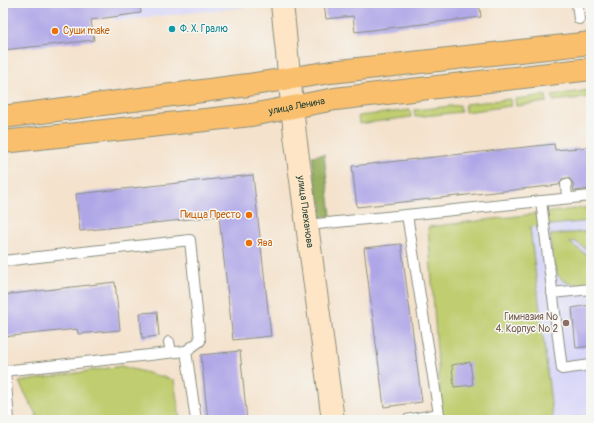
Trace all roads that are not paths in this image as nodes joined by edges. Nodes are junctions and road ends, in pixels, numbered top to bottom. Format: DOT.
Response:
graph roads {
  1 [pos="282,3"];
  2 [pos="577,3"];
  3 [pos="579,19"];
  4 [pos="591,43"];
  5 [pos="591,69"];
  6 [pos="290,79"];
  7 [pos="292,106"];
  8 [pos="3,117"];
  9 [pos="3,142"];
  10 [pos="566,184"];
  11 [pos="591,196"];
  12 [pos="567,198"];
  13 [pos="541,201"];
  14 [pos="407,215"];
  15 [pos="308,225"];
  16 [pos="3,261"];
  17 [pos="591,289"];
  18 [pos="552,293"];
  19 [pos="186,350"];
  20 [pos="591,365"];
  21 [pos="4,371"];
  22 [pos="10,420"];
  23 [pos="196,420"];
  24 [pos="333,420"];
  25 [pos="406,420"];
  1 -- 6 [label="main road, улица Плеханова"];
  2 -- 3 [label="lane"];
  4 -- 6 [label="main road"];
  5 -- 7 [label="main road, улица Ленина"];
  6 -- 7 [label="main road, улица Плеханова"];
  6 -- 8 [label="main road"];
  7 -- 9 [label="main road, улица Ленина"];
  7 -- 15 [label="main road, улица Плеханова"];
  10 -- 12 [label="lane"];
  11 -- 12 [label="lane"];
  12 -- 13 [label="lane"];
  13 -- 14 [label="lane"];
  13 -- 18 [label="lane"];
  14 -- 15 [label="lane"];
  14 -- 25 [label="lane"];
  15 -- 24 [label="main road, улица Плеханова"];
  16 -- 19 [label="lane"];
  17 -- 18 [label="lane"];
  18 -- 20 [label="lane"];
  19 -- 21 [label="lane"];
  19 -- 23 [label="lane"];
  21 -- 22 [label="lane"];
}
